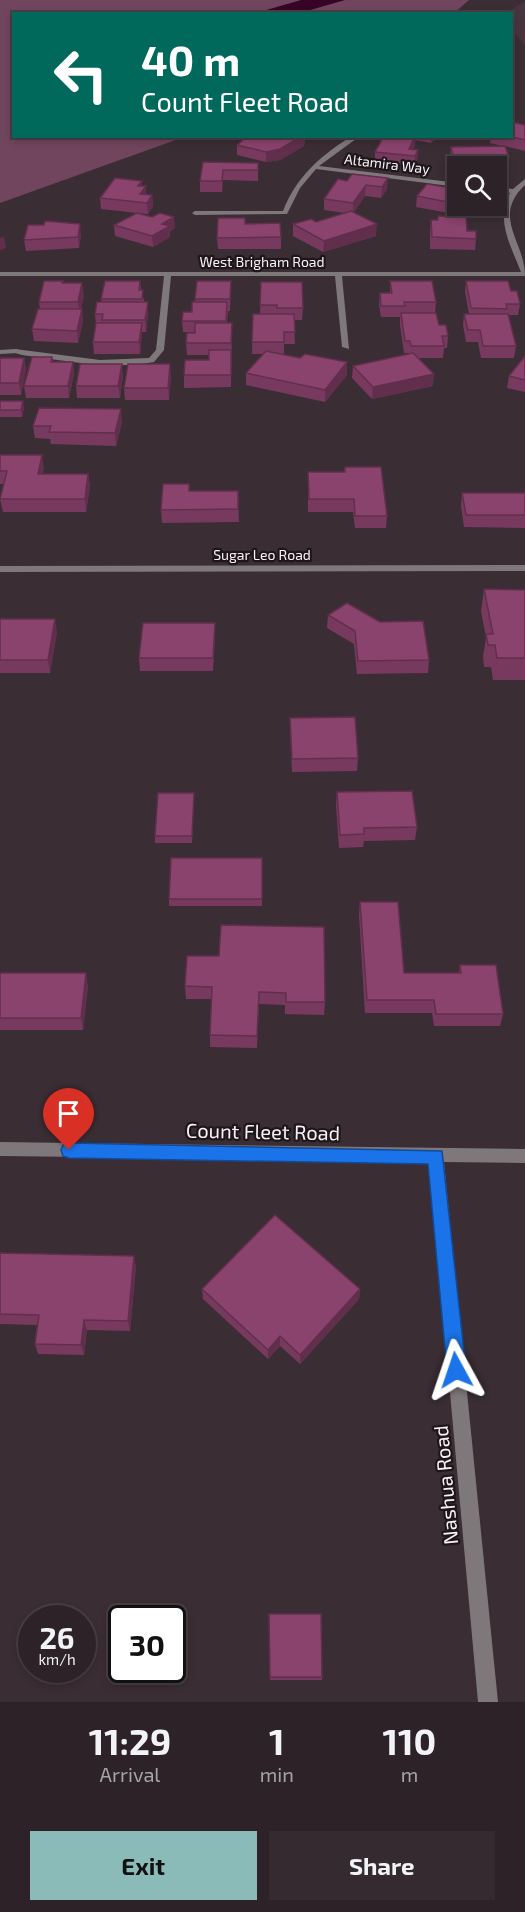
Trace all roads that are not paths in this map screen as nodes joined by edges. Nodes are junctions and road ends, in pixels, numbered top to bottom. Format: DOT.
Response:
graph roads {
  1 [pos="354,138"];
  2 [pos="313,167"];
  3 [pos="525,181"];
  4 [pos="447,184"];
  5 [pos="507,190"];
  6 [pos="511,191"];
  7 [pos="195,213"];
  8 [pos="525,273"];
  9 [pos="0,274"];
  10 [pos="168,274"];
  11 [pos="338,274"];
  12 [pos="346,347"];
  13 [pos="0,352"];
  14 [pos="525,568"];
  15 [pos="0,569"];
  16 [pos="0,1149"];
  17 [pos="436,1156"];
  18 [pos="525,1156"];
  19 [pos="488,1702"];
  1 -- 2 [label="street"];
  2 -- 4 [label="street, Altamira Way"];
  2 -- 7 [label="street"];
  3 -- 6 [label="street"];
  5 -- 6 [label="street"];
  6 -- 8 [label="street"];
  8 -- 11 [label="street, West Brigham Road"];
  9 -- 10 [label="street, West Brigham Road"];
  10 -- 11 [label="street, West Brigham Road"];
  10 -- 13 [label="street"];
  11 -- 12 [label="street"];
  14 -- 15 [label="street, Sugar Leo Road"];
  16 -- 17 [label="street, Count Fleet Road"];
  17 -- 18 [label="street, Count Fleet Road"];
  17 -- 19 [label="street, Nashua Road"];
}
